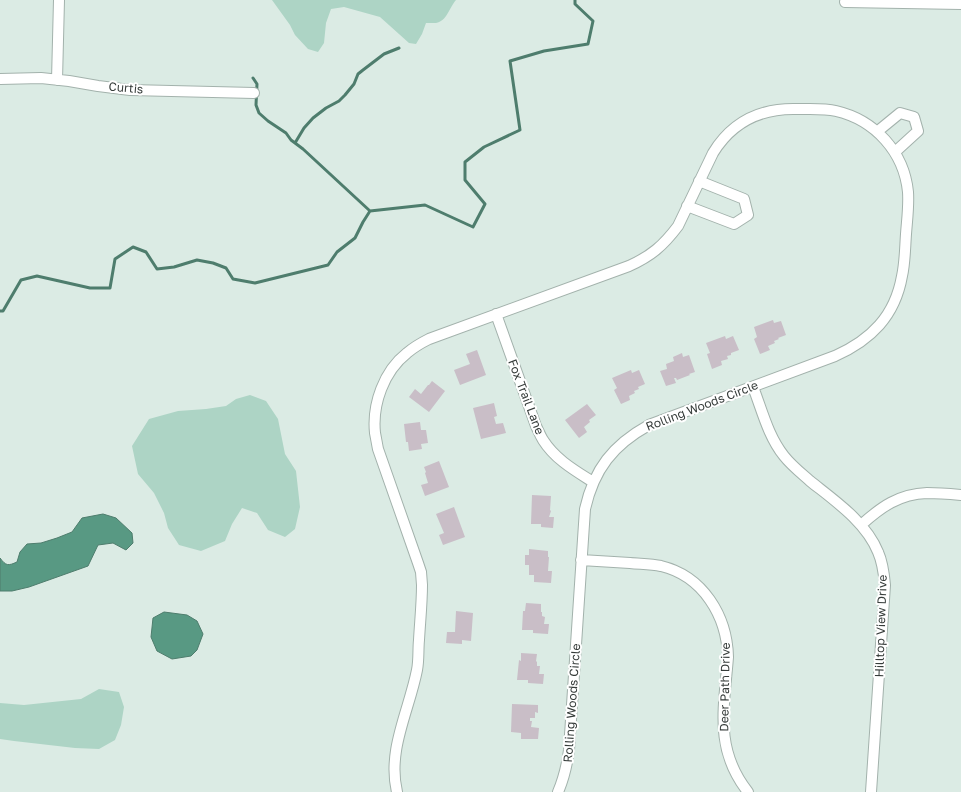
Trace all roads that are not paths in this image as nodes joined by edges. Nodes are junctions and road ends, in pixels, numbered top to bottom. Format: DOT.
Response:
graph roads {
  1 [pos="59,0"];
  2 [pos="845,2"];
  3 [pos="961,4"];
  4 [pos="0,79"];
  5 [pos="57,80"];
  6 [pos="254,92"];
  7 [pos="878,131"];
  8 [pos="894,152"];
  9 [pos="699,181"];
  10 [pos="687,206"];
  11 [pos="496,314"];
  12 [pos="753,387"];
  13 [pos="593,482"];
  14 [pos="961,495"];
  15 [pos="861,525"];
  16 [pos="582,560"];
  17 [pos="397,792"];
  18 [pos="558,792"];
  19 [pos="748,792"];
  20 [pos="871,792"];
  1 -- 5 [label="street"];
  2 -- 3 [label="street"];
  4 -- 5 [label="street, Curtis"];
  5 -- 6 [label="street, Curtis"];
  7 -- 8 [label="street, Rolling Woods Circle"];
  7 -- 8 [label="street"];
  7 -- 9 [label="street, Rolling Woods Circle"];
  8 -- 12 [label="street, Rolling Woods Circle"];
  9 -- 10 [label="street, Rolling Woods Circle"];
  9 -- 10 [label="street"];
  10 -- 11 [label="street, Rolling Woods Circle"];
  11 -- 13 [label="street, Fox Trail Lane"];
  11 -- 17 [label="street, Rolling Woods Circle"];
  12 -- 13 [label="street, Rolling Woods Circle"];
  12 -- 15 [label="street, Hilltop View Drive"];
  13 -- 16 [label="street, Rolling Woods Circle"];
  14 -- 15 [label="street"];
  15 -- 20 [label="street, Hilltop View Drive"];
  16 -- 18 [label="street, Rolling Woods Circle"];
  16 -- 19 [label="street, Deer Path Drive"];
}
